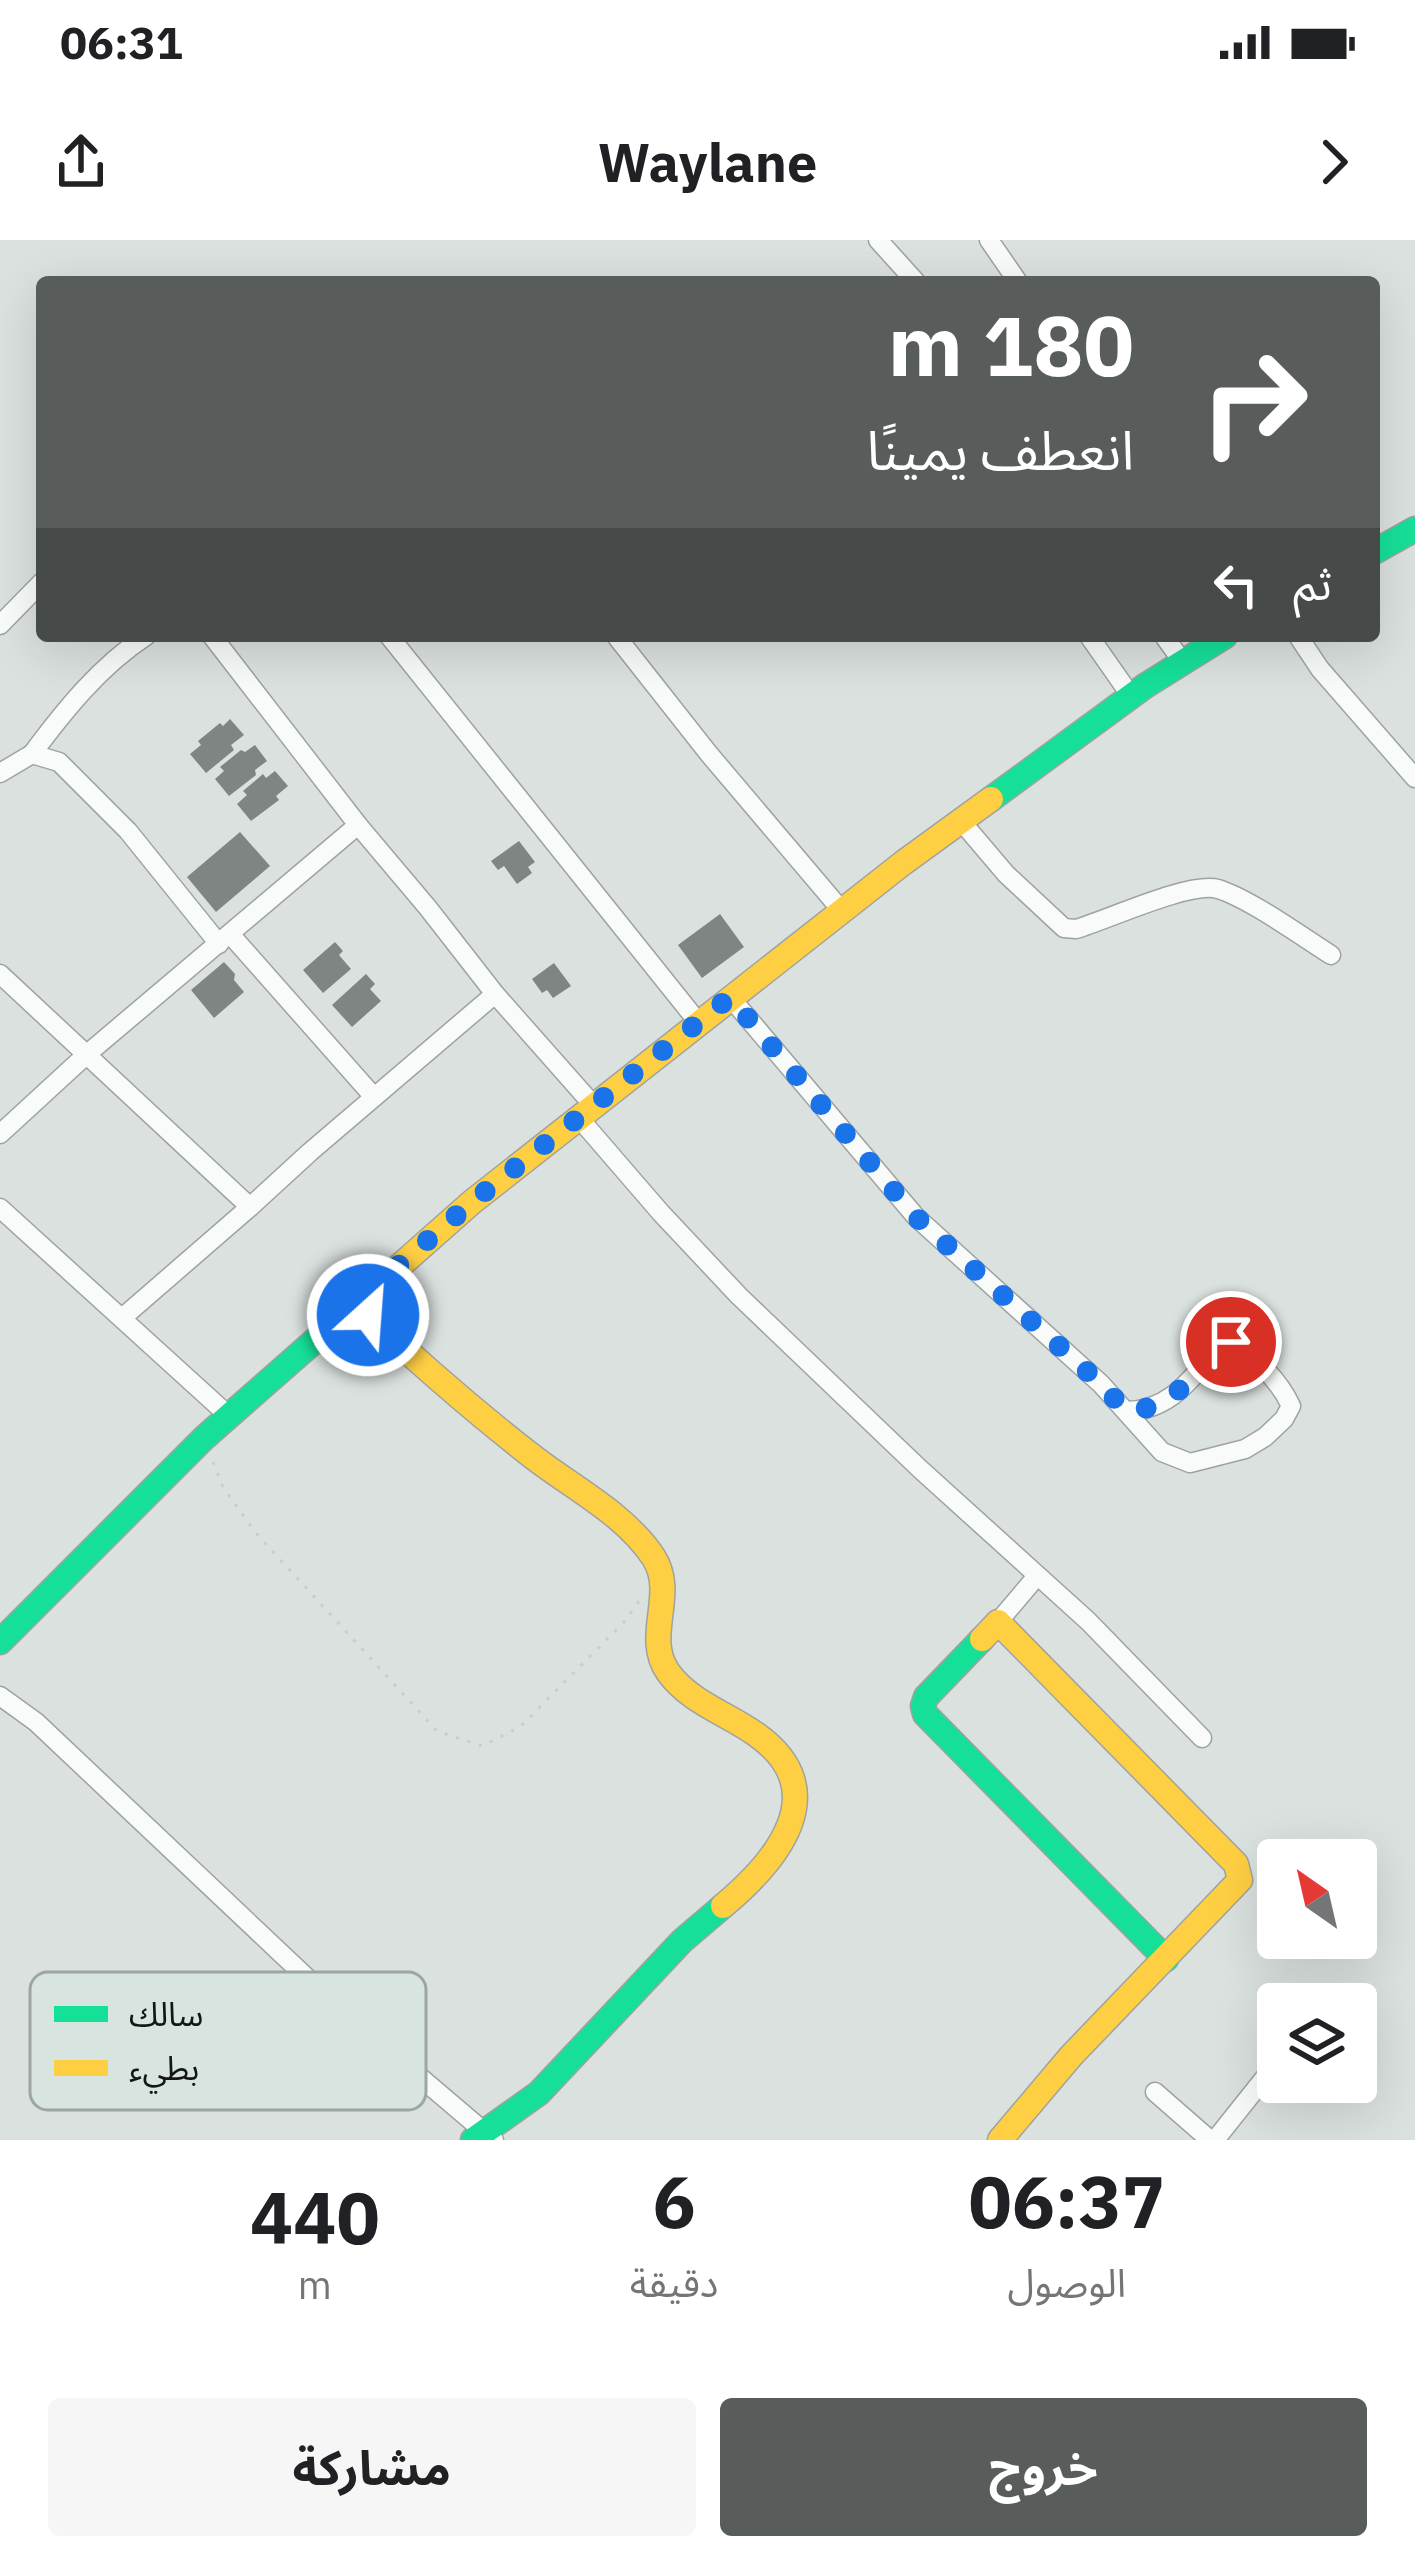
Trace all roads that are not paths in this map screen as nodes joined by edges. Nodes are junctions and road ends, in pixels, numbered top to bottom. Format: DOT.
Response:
graph roads {
  1 [pos="878,240"];
  2 [pos="989,240"];
  3 [pos="911,276"];
  4 [pos="1014,276"];
  5 [pos="1415,529"];
  6 [pos="1380,549"];
  7 [pos="36,588"];
  8 [pos="0,625"];
  9 [pos="137,642"];
  10 [pos="217,642"];
  11 [pos="394,642"];
  12 [pos="621,642"];
  13 [pos="1093,642"];
  14 [pos="1168,642"];
  15 [pos="1215,642"];
  16 [pos="1302,642"];
  17 [pos="1182,661"];
  18 [pos="1131,696"];
  19 [pos="32,754"];
  20 [pos="0,773"];
  21 [pos="1415,778"];
  22 [pos="961,821"];
  23 [pos="358,825"];
  24 [pos="842,911"];
  25 [pos="224,939"];
  26 [pos="1331,955"];
  27 [pos="0,974"];
  28 [pos="495,994"];
  29 [pos="730,997"];
  30 [pos="698,1022"];
  31 [pos="86,1055"];
  32 [pos="374,1097"];
  33 [pos="586,1112"];
  34 [pos="0,1134"];
  35 [pos="250,1207"];
  36 [pos="0,1208"];
  37 [pos="355,1303"];
  38 [pos="122,1318"];
  39 [pos="1126,1411"];
  40 [pos="230,1416"];
  41 [pos="1037,1576"];
  42 [pos="998,1622"];
  43 [pos="0,1642"];
  44 [pos="0,1696"];
  45 [pos="1202,1738"];
  46 [pos="1166,1959"];
  47 [pos="301,1972"];
  48 [pos="426,2086"];
  49 [pos="1257,2087"];
  50 [pos="1155,2092"];
  51 [pos="483,2137"];
  52 [pos="1000,2140"];
  53 [pos="1213,2140"];
  1 -- 3 [label="street"];
  2 -- 4 [label="street"];
  5 -- 6 [label="street"];
  7 -- 8 [label="street"];
  9 -- 19 [label="street"];
  10 -- 23 [label="street"];
  11 -- 30 [label="street"];
  12 -- 24 [label="street"];
  13 -- 18 [label="street"];
  14 -- 17 [label="street"];
  15 -- 17 [label="street"];
  16 -- 21 [label="street"];
  17 -- 18 [label="street"];
  18 -- 22 [label="street"];
  19 -- 20 [label="street"];
  19 -- 25 [label="street"];
  22 -- 24 [label="street"];
  22 -- 26 [label="street"];
  23 -- 25 [label="street"];
  23 -- 28 [label="street"];
  24 -- 29 [label="street"];
  25 -- 31 [label="street"];
  25 -- 32 [label="street"];
  27 -- 31 [label="street"];
  28 -- 32 [label="street"];
  28 -- 33 [label="street"];
  29 -- 30 [label="street"];
  29 -- 39 [label="street"];
  30 -- 33 [label="street"];
  31 -- 34 [label="street"];
  31 -- 35 [label="street"];
  32 -- 35 [label="street"];
  33 -- 37 [label="street"];
  33 -- 41 [label="street"];
  35 -- 38 [label="street"];
  36 -- 38 [label="street"];
  37 -- 40 [label="street"];
  37 -- 51 [label="street"];
  38 -- 40 [label="street"];
  39 -- 39 [label="street"];
  40 -- 43 [label="street"];
  41 -- 42 [label="street"];
  41 -- 45 [label="street"];
  42 -- 46 [label="street"];
  42 -- 46 [label="street"];
  44 -- 47 [label="street"];
  46 -- 52 [label="street"];
  48 -- 51 [label="street"];
  49 -- 53 [label="street"];
  50 -- 53 [label="street"];
}
